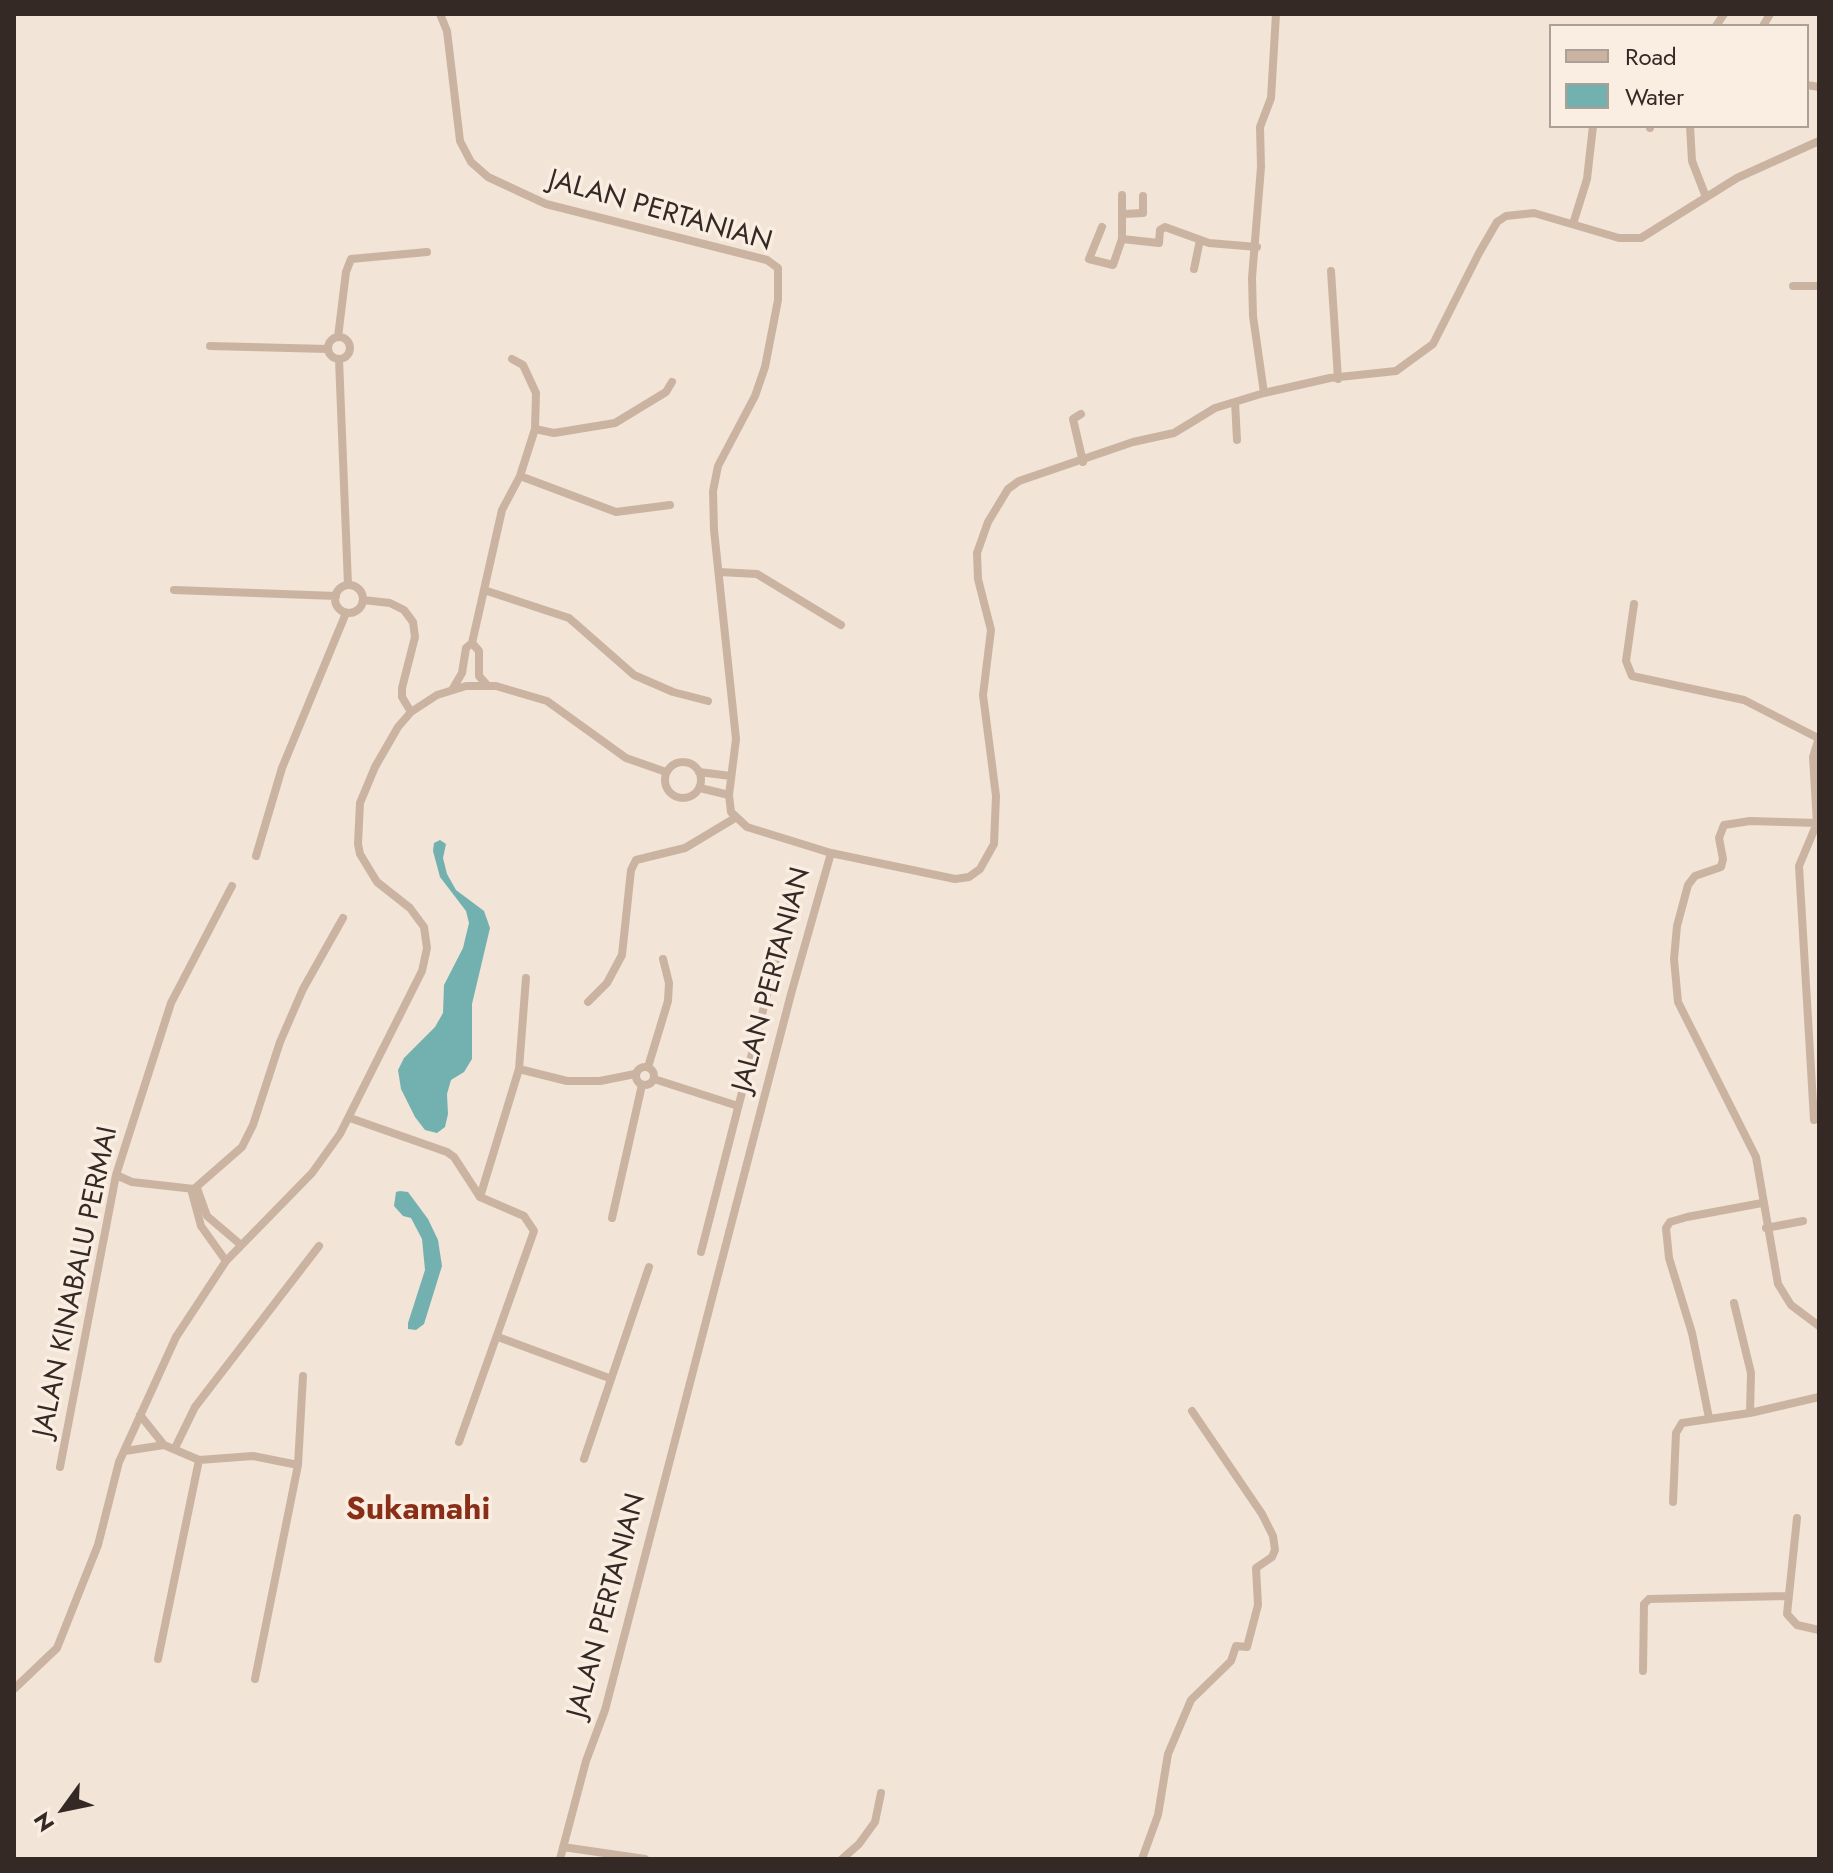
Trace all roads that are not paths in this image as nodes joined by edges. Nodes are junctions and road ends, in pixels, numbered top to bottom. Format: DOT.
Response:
graph roads {
  1 [pos="440,14"];
  2 [pos="1276,14"];
  3 [pos="1593,128"];
  4 [pos="1690,128"];
  5 [pos="1819,141"];
  6 [pos="1122,195"];
  7 [pos="1143,196"];
  8 [pos="1706,197"];
  9 [pos="1124,214"];
  10 [pos="1573,224"];
  11 [pos="1102,227"];
  12 [pos="1122,239"];
  13 [pos="1200,240"];
  14 [pos="1257,247"];
  15 [pos="427,252"];
  16 [pos="1194,269"];
  17 [pos="1331,271"];
  18 [pos="1793,286"];
  19 [pos="1819,286"];
  20 [pos="338,337"];
  21 [pos="210,346"];
  22 [pos="328,349"];
  23 [pos="339,359"];
  24 [pos="512,359"];
  25 [pos="1338,379"];
  26 [pos="672,382"];
  27 [pos="1264,393"];
  28 [pos="1235,402"];
  29 [pos="1081,414"];
  30 [pos="535,429"];
  31 [pos="1237,440"];
  32 [pos="1083,462"];
  33 [pos="520,476"];
  34 [pos="670,505"];
  35 [pos="719,572"];
  36 [pos="348,585"];
  37 [pos="174,590"];
  38 [pos="484,590"];
  39 [pos="336,596"];
  40 [pos="363,600"];
  41 [pos="1634,604"];
  42 [pos="346,613"];
  43 [pos="841,625"];
  44 [pos="472,643"];
  45 [pos="487,685"];
  46 [pos="452,690"];
  47 [pos="708,701"];
  48 [pos="411,712"];
  49 [pos="1818,738"];
  50 [pos="666,772"];
  51 [pos="699,772"];
  52 [pos="731,776"];
  53 [pos="700,788"];
  54 [pos="729,795"];
  55 [pos="735,818"];
  56 [pos="1817,823"];
  57 [pos="831,853"];
  58 [pos="256,856"];
  59 [pos="797,878"];
  60 [pos="232,886"];
  61 [pos="343,918"];
  62 [pos="663,959"];
  63 [pos="526,978"];
  64 [pos="588,1002"];
  65 [pos="648,1067"];
  66 [pos="519,1069"];
  67 [pos="635,1074"];
  68 [pos="654,1079"];
  69 [pos="642,1085"];
  70 [pos="738,1106"];
  71 [pos="350,1118"];
  72 [pos="1814,1120"];
  73 [pos="116,1175"];
  74 [pos="194,1189"];
  75 [pos="480,1197"];
  76 [pos="1762,1203"];
  77 [pos="612,1218"];
  78 [pos="1803,1221"];
  79 [pos="1766,1228"];
  80 [pos="241,1245"];
  81 [pos="319,1246"];
  82 [pos="701,1252"];
  83 [pos="226,1261"];
  84 [pos="649,1267"];
  85 [pos="1734,1303"];
  86 [pos="1819,1326"];
  87 [pos="498,1337"];
  88 [pos="303,1376"];
  89 [pos="609,1378"];
  90 [pos="1819,1397"];
  91 [pos="1192,1411"];
  92 [pos="1750,1413"];
  93 [pos="140,1415"];
  94 [pos="1709,1418"];
  95 [pos="459,1442"];
  96 [pos="164,1445"];
  97 [pos="175,1448"];
  98 [pos="125,1451"];
  99 [pos="584,1459"];
  100 [pos="199,1460"];
  101 [pos="298,1465"];
  102 [pos="60,1467"];
  103 [pos="1673,1502"];
  104 [pos="1797,1518"];
  105 [pos="1788,1596"];
  106 [pos="1819,1630"];
  107 [pos="158,1659"];
  108 [pos="1643,1671"];
  109 [pos="255,1679"];
  110 [pos="14,1689"];
  111 [pos="881,1793"];
  112 [pos="563,1847"];
  113 [pos="560,1859"];
  114 [pos="645,1859"];
  115 [pos="842,1859"];
  116 [pos="1142,1859"];
  1 -- 35 [label="street, JALAN PERTANIAN"];
  2 -- 14 [label="street"];
  3 -- 10 [label="street"];
  4 -- 8 [label="street"];
  5 -- 8 [label="street"];
  6 -- 9 [label="street"];
  7 -- 9 [label="street"];
  8 -- 10 [label="street"];
  9 -- 12 [label="street"];
  10 -- 25 [label="street"];
  11 -- 12 [label="street"];
  12 -- 13 [label="street"];
  13 -- 14 [label="street"];
  13 -- 16 [label="street"];
  14 -- 27 [label="street"];
  15 -- 20 [label="street"];
  17 -- 25 [label="street"];
  18 -- 19 [label="street"];
  20 -- 22 [label="street"];
  20 -- 23 [label="street"];
  21 -- 22 [label="street"];
  22 -- 23 [label="street"];
  23 -- 36 [label="street"];
  24 -- 30 [label="street"];
  25 -- 27 [label="street"];
  26 -- 30 [label="street"];
  27 -- 28 [label="street"];
  28 -- 31 [label="street"];
  28 -- 32 [label="street"];
  29 -- 32 [label="street"];
  30 -- 33 [label="street"];
  32 -- 57 [label="street"];
  33 -- 34 [label="street"];
  33 -- 38 [label="street"];
  35 -- 43 [label="street"];
  35 -- 52 [label="street, JALAN PERTANIAN"];
  36 -- 39 [label="street"];
  36 -- 40 [label="street"];
  37 -- 39 [label="street"];
  38 -- 44 [label="street"];
  38 -- 47 [label="street"];
  39 -- 42 [label="street"];
  40 -- 42 [label="street"];
  40 -- 48 [label="street"];
  41 -- 49 [label="street"];
  42 -- 58 [label="street"];
  44 -- 45 [label="street"];
  44 -- 46 [label="street"];
  45 -- 46 [label="street"];
  45 -- 50 [label="street"];
  46 -- 48 [label="street"];
  48 -- 71 [label="street"];
  49 -- 56 [label="street"];
  50 -- 51 [label="street"];
  50 -- 53 [label="street"];
  51 -- 52 [label="street"];
  51 -- 53 [label="street"];
  52 -- 54 [label="street, JALAN PERTANIAN"];
  53 -- 54 [label="street"];
  54 -- 55 [label="street, JALAN PERTANIAN"];
  55 -- 57 [label="street, JALAN PERTANIAN"];
  55 -- 64 [label="street"];
  56 -- 72 [label="street"];
  56 -- 76 [label="street"];
  57 -- 112 [label="street, JALAN PERTANIAN"];
  59 -- 70 [label="street"];
  60 -- 73 [label="street, JALAN KINABALU PERMAI"];
  61 -- 74 [label="street"];
  62 -- 65 [label="street"];
  63 -- 66 [label="street"];
  65 -- 67 [label="street"];
  65 -- 68 [label="street"];
  66 -- 67 [label="street"];
  66 -- 75 [label="street"];
  67 -- 69 [label="street"];
  68 -- 69 [label="street"];
  68 -- 70 [label="street"];
  69 -- 77 [label="street"];
  70 -- 82 [label="street"];
  71 -- 75 [label="street"];
  71 -- 80 [label="street"];
  73 -- 74 [label="street"];
  73 -- 102 [label="street, JALAN KINABALU PERMAI"];
  74 -- 80 [label="street"];
  74 -- 83 [label="street"];
  75 -- 87 [label="street"];
  76 -- 79 [label="street"];
  76 -- 94 [label="street"];
  78 -- 79 [label="street"];
  79 -- 86 [label="street"];
  80 -- 83 [label="street"];
  81 -- 97 [label="street"];
  83 -- 93 [label="street"];
  84 -- 89 [label="street"];
  85 -- 92 [label="street"];
  87 -- 89 [label="street"];
  87 -- 95 [label="street"];
  88 -- 101 [label="street"];
  89 -- 99 [label="street"];
  90 -- 92 [label="street"];
  91 -- 116 [label="street"];
  92 -- 94 [label="street"];
  93 -- 96 [label="street"];
  93 -- 98 [label="street"];
  94 -- 103 [label="street"];
  96 -- 97 [label="street"];
  96 -- 98 [label="street"];
  97 -- 100 [label="street"];
  98 -- 110 [label="street"];
  100 -- 101 [label="street"];
  100 -- 107 [label="street"];
  101 -- 109 [label="street"];
  104 -- 105 [label="street"];
  105 -- 106 [label="street"];
  105 -- 108 [label="street"];
  111 -- 115 [label="street"];
  112 -- 113 [label="street, JALAN PERTANIAN"];
  112 -- 114 [label="street"];
}
